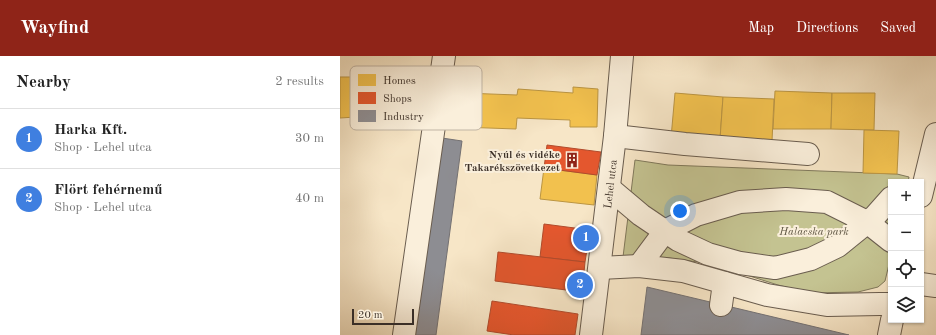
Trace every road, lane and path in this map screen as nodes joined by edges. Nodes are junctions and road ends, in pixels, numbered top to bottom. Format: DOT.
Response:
graph roads {
  1 [pos="444,56"];
  2 [pos="622,56"];
  3 [pos="443,66"];
  4 [pos="433,130"];
  5 [pos="936,134"];
  6 [pos="615,136"];
  7 [pos="808,154"];
  8 [pos="924,184"];
  9 [pos="609,188"];
  10 [pos="888,201"];
  11 [pos="867,222"];
  12 [pos="665,231"];
  13 [pos="888,238"];
  14 [pos="638,266"];
  15 [pos="600,268"];
  16 [pos="724,283"];
  17 [pos="924,284"];
  18 [pos="936,286"];
  19 [pos="888,304"];
  20 [pos="721,305"];
  21 [pos="891,323"];
  22 [pos="404,335"];
  23 [pos="591,335"];
  24 [pos="889,335"];
  1 -- 3 [label="street"];
  2 -- 6 [label="street, Lehel utca"];
  4 -- 22 [label="street"];
  5 -- 8 [label="street"];
  6 -- 7 [label="street"];
  6 -- 9 [label="street, Lehel utca"];
  9 -- 12 [label="street"];
  9 -- 15 [label="street, Lehel utca"];
  10 -- 11 [label="street"];
  11 -- 12 [label="street"];
  11 -- 12 [label="street"];
  11 -- 13 [label="street"];
  12 -- 14 [label="street"];
  14 -- 15 [label="street"];
  14 -- 16 [label="street"];
  15 -- 23 [label="street, Lehel utca"];
  16 -- 19 [label="street"];
  16 -- 20 [label="street"];
  17 -- 18 [label="street"];
  21 -- 24 [label="street"];
}
